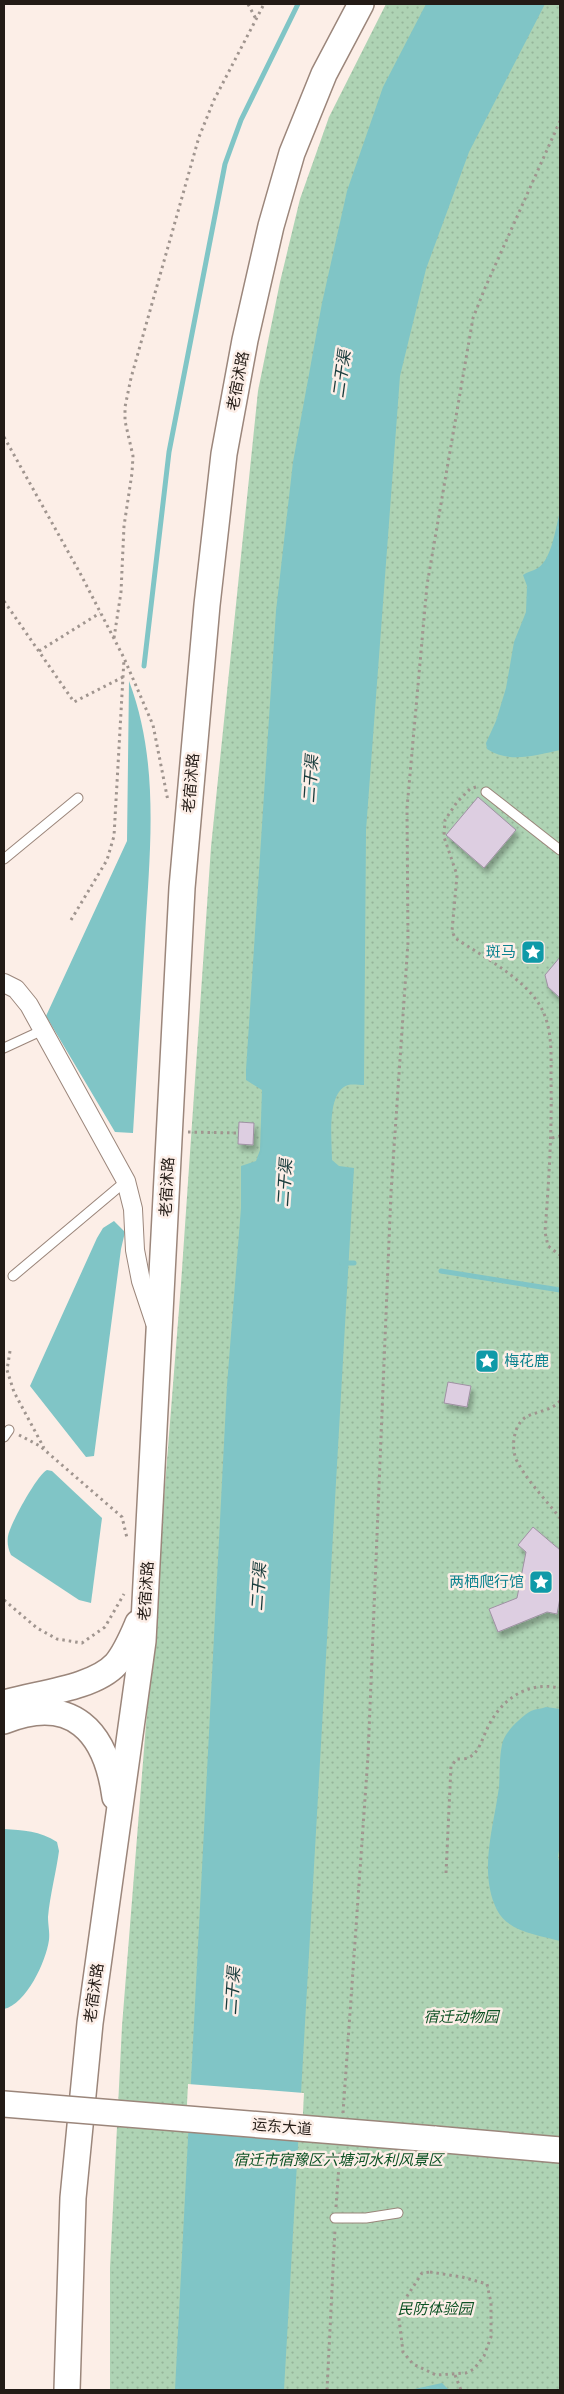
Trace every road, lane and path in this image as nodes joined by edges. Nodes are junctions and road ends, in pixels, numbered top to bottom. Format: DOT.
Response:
graph roads {
  1 [pos="248,4"];
  2 [pos="264,4"];
  3 [pos="361,4"];
  4 [pos="256,19"];
  5 [pos="560,121"];
  6 [pos="4,441"];
  7 [pos="4,601"];
  8 [pos="100,613"];
  9 [pos="114,638"];
  10 [pos="39,651"];
  11 [pos="124,658"];
  12 [pos="123,677"];
  13 [pos="486,792"];
  14 [pos="78,798"];
  15 [pos="170,810"];
  16 [pos="560,850"];
  17 [pos="4,858"];
  18 [pos="71,920"];
  19 [pos="4,983"];
  20 [pos="42,1030"];
  21 [pos="4,1048"];
  22 [pos="170,1131"];
  23 [pos="236,1133"];
  24 [pos="560,1136"];
  25 [pos="552,1138"];
  26 [pos="126,1181"];
  27 [pos="560,1254"];
  28 [pos="12,1276"];
  29 [pos="159,1338"];
  30 [pos="10,1351"];
  31 [pos="560,1401"];
  32 [pos="6,1434"];
  33 [pos="46,1450"];
  34 [pos="560,1518"];
  35 [pos="128,1544"];
  36 [pos="125,1592"];
  37 [pos="4,1600"];
  38 [pos="145,1607"];
  39 [pos="560,1688"];
  40 [pos="4,1703"];
  41 [pos="4,1721"];
  42 [pos="118,1819"];
  43 [pos="446,1873"];
  44 [pos="4,2104"];
  45 [pos="342,2120"];
  46 [pos="340,2150"];
  47 [pos="560,2150"];
  48 [pos="398,2213"];
  49 [pos="335,2218"];
  50 [pos="455,2375"];
  51 [pos="67,2390"];
  52 [pos="328,2390"];
  53 [pos="461,2390"];
  1 -- 4 [label="path"];
  2 -- 4 [label="path"];
  3 -- 22 [label="main road, 老宿沭路"];
  4 -- 9 [label="path"];
  5 -- 45 [label="path"];
  6 -- 8 [label="path"];
  7 -- 10 [label="path"];
  8 -- 9 [label="path"];
  8 -- 10 [label="path"];
  9 -- 11 [label="path"];
  10 -- 12 [label="path"];
  11 -- 12 [label="path"];
  11 -- 15 [label="path"];
  12 -- 18 [label="path"];
  13 -- 16 [label="lane"];
  13 -- 25 [label="path"];
  14 -- 17 [label="lane"];
  19 -- 20 [label="street"];
  20 -- 21 [label="lane"];
  20 -- 26 [label="street"];
  22 -- 23 [label="path"];
  22 -- 29 [label="main road, 老宿沭路"];
  24 -- 25 [label="path"];
  25 -- 27 [label="path"];
  26 -- 28 [label="lane"];
  26 -- 29 [label="street"];
  29 -- 38 [label="main road, 老宿沭路"];
  30 -- 33 [label="path"];
  31 -- 34 [label="path"];
  32 -- 33 [label="path"];
  33 -- 35 [label="path"];
  36 -- 37 [label="path"];
  38 -- 40 [label="main road"];
  38 -- 42 [label="main road, 老宿沭路"];
  39 -- 43 [label="path"];
  41 -- 42 [label="main road"];
  42 -- 51 [label="main road, 老宿沭路"];
  44 -- 47 [label="main road, 运东大道, bridge"];
  46 -- 49 [label="path"];
  48 -- 49 [label="lane"];
  49 -- 52 [label="path"];
  50 -- 50 [label="path"];
  50 -- 53 [label="path"];
}
